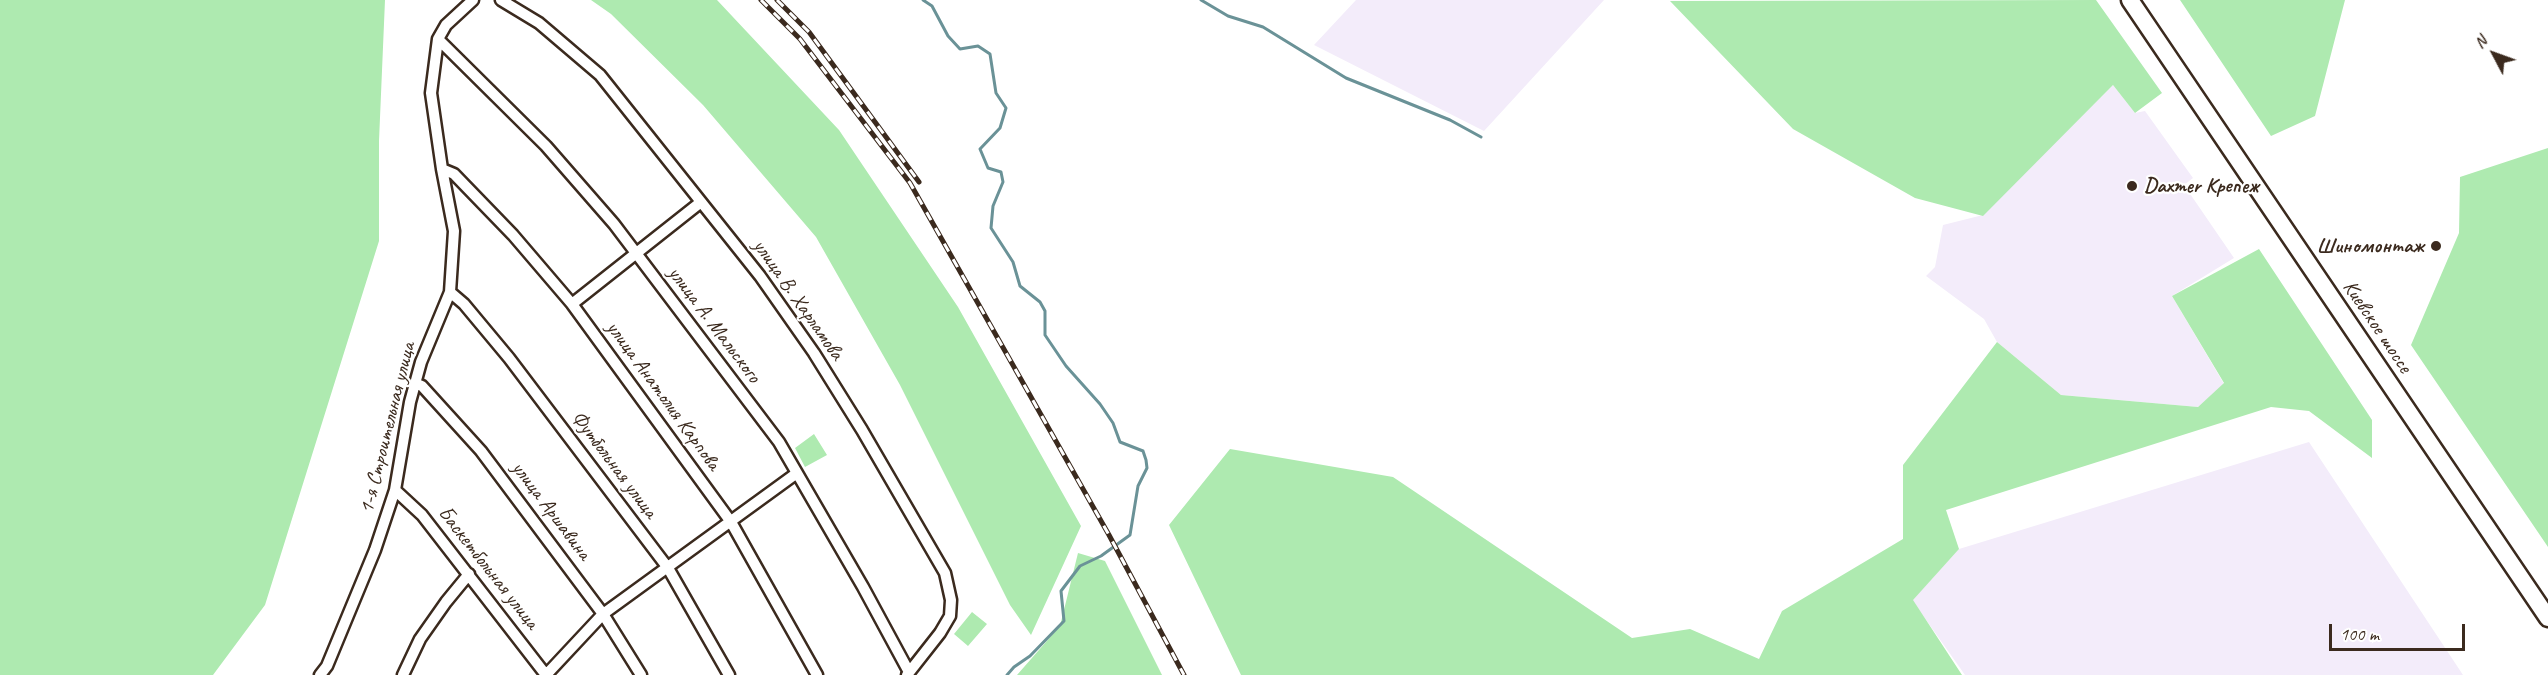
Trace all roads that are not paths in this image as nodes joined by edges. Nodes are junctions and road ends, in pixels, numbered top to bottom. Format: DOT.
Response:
graph roads {
  1 [pos="473,0"];
  2 [pos="501,0"];
  3 [pos="2130,0"];
  4 [pos="438,39"];
  5 [pos="441,169"];
  6 [pos="701,202"];
  7 [pos="636,255"];
  8 [pos="450,292"];
  9 [pos="572,304"];
  10 [pos="415,383"];
  11 [pos="797,473"];
  12 [pos="395,490"];
  13 [pos="731,522"];
  14 [pos="668,568"];
  15 [pos="470,574"];
  16 [pos="603,614"];
  17 [pos="2548,618"];
  18 [pos="908,674"];
  19 [pos="320,675"];
  20 [pos="403,675"];
  21 [pos="546,675"];
  22 [pos="641,675"];
  23 [pos="729,675"];
  24 [pos="817,675"];
  1 -- 4 [label="street"];
  2 -- 6 [label="street, улица В. Харламова"];
  3 -- 17 [label="highway, Киевское шоссе"];
  4 -- 5 [label="street, 1-я Строительная улица"];
  4 -- 7 [label="street, улица А. Мальского"];
  5 -- 8 [label="street, 1-я Строительная улица"];
  5 -- 9 [label="street, улица Анатолия Карпова"];
  6 -- 7 [label="street"];
  6 -- 18 [label="street, улица В. Харламова"];
  7 -- 9 [label="street"];
  7 -- 11 [label="street, улица А. Мальского"];
  8 -- 10 [label="street, 1-я Строительная улица"];
  8 -- 14 [label="street, Футбольная улица"];
  9 -- 13 [label="street, улица Анатолия Карпова"];
  10 -- 12 [label="street, 1-я Строительная улица"];
  10 -- 16 [label="street, улица Аршавина"];
  11 -- 13 [label="street"];
  11 -- 18 [label="street, улица А. Мальского"];
  12 -- 15 [label="street, Баскетбольная улица"];
  12 -- 19 [label="street, 1-я Строительная улица"];
  13 -- 14 [label="street"];
  13 -- 24 [label="street, улица Анатолия Карпова"];
  14 -- 16 [label="street"];
  14 -- 23 [label="street, Футбольная улица"];
  15 -- 20 [label="street"];
  15 -- 21 [label="street, Баскетбольная улица"];
  16 -- 21 [label="street"];
  16 -- 22 [label="street, улица Аршавина"];
}
